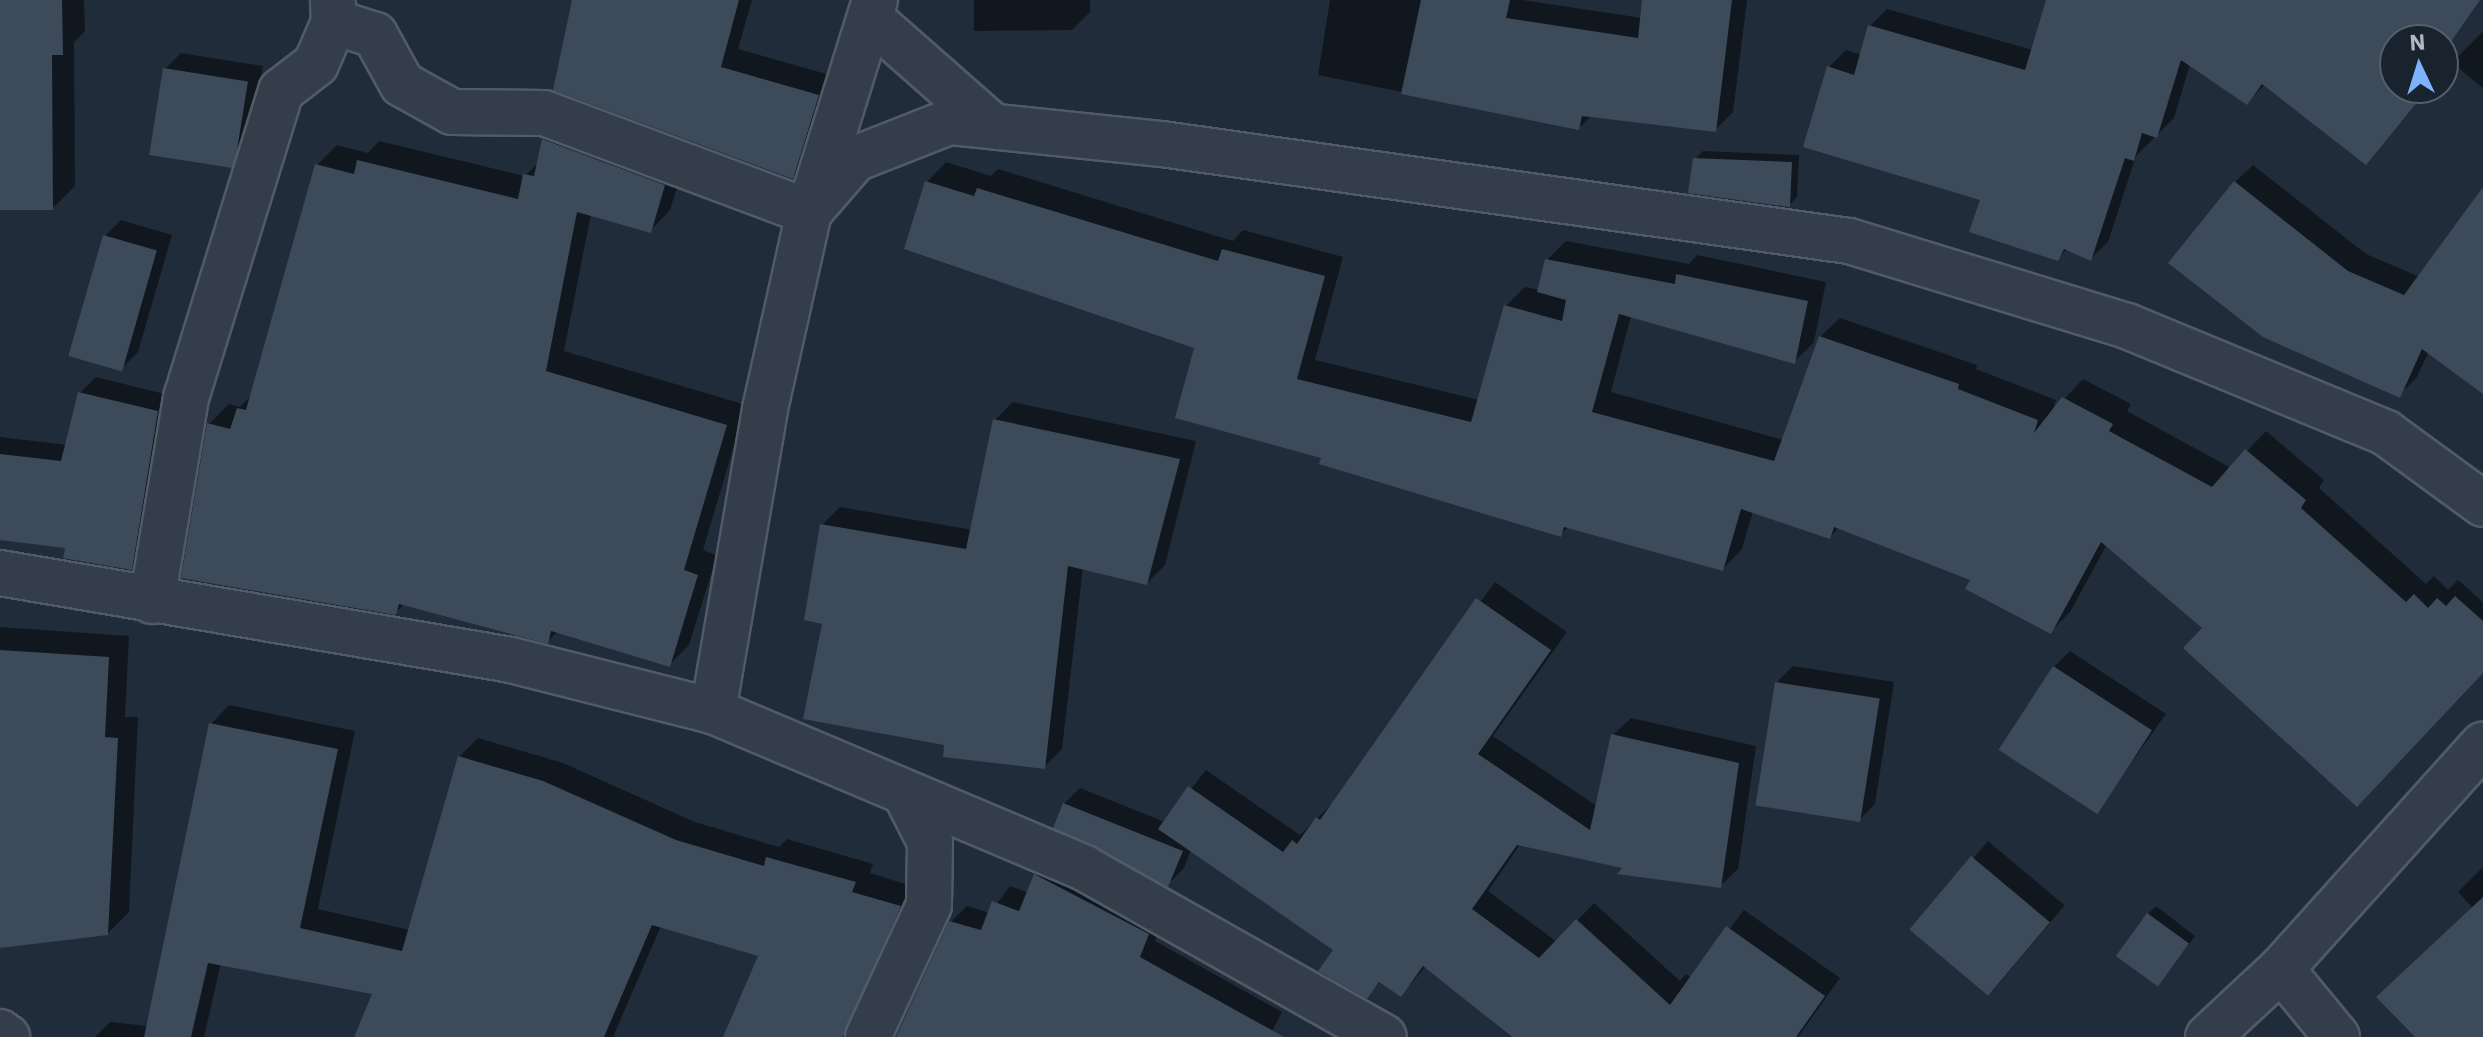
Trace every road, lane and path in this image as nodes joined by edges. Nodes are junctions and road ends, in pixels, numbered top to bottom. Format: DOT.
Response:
graph roads {
  1 [pos="873,10"];
  2 [pos="334,11"];
  3 [pos="990,124"];
  4 [pos="809,212"];
  5 [pos="2483,504"];
  6 [pos="0,573"];
  7 [pos="152,601"];
  8 [pos="713,711"];
  9 [pos="2483,745"];
  10 [pos="906,795"];
  11 [pos="2281,969"];
  12 [pos="0,1032"];
  13 [pos="7,1037"];
  14 [pos="868,1037"];
  15 [pos="1384,1037"];
  16 [pos="2208,1037"];
  17 [pos="2337,1037"];
  1 -- 3 [label="street"];
  1 -- 4 [label="street"];
  2 -- 4 [label="street"];
  2 -- 7 [label="street"];
  3 -- 4 [label="street"];
  3 -- 5 [label="street"];
  4 -- 8 [label="street"];
  6 -- 7 [label="street"];
  7 -- 8 [label="street"];
  8 -- 10 [label="street"];
  9 -- 11 [label="street"];
  10 -- 14 [label="street"];
  10 -- 15 [label="street"];
  11 -- 16 [label="street"];
  11 -- 17 [label="street"];
  12 -- 13 [label="street"];
}
